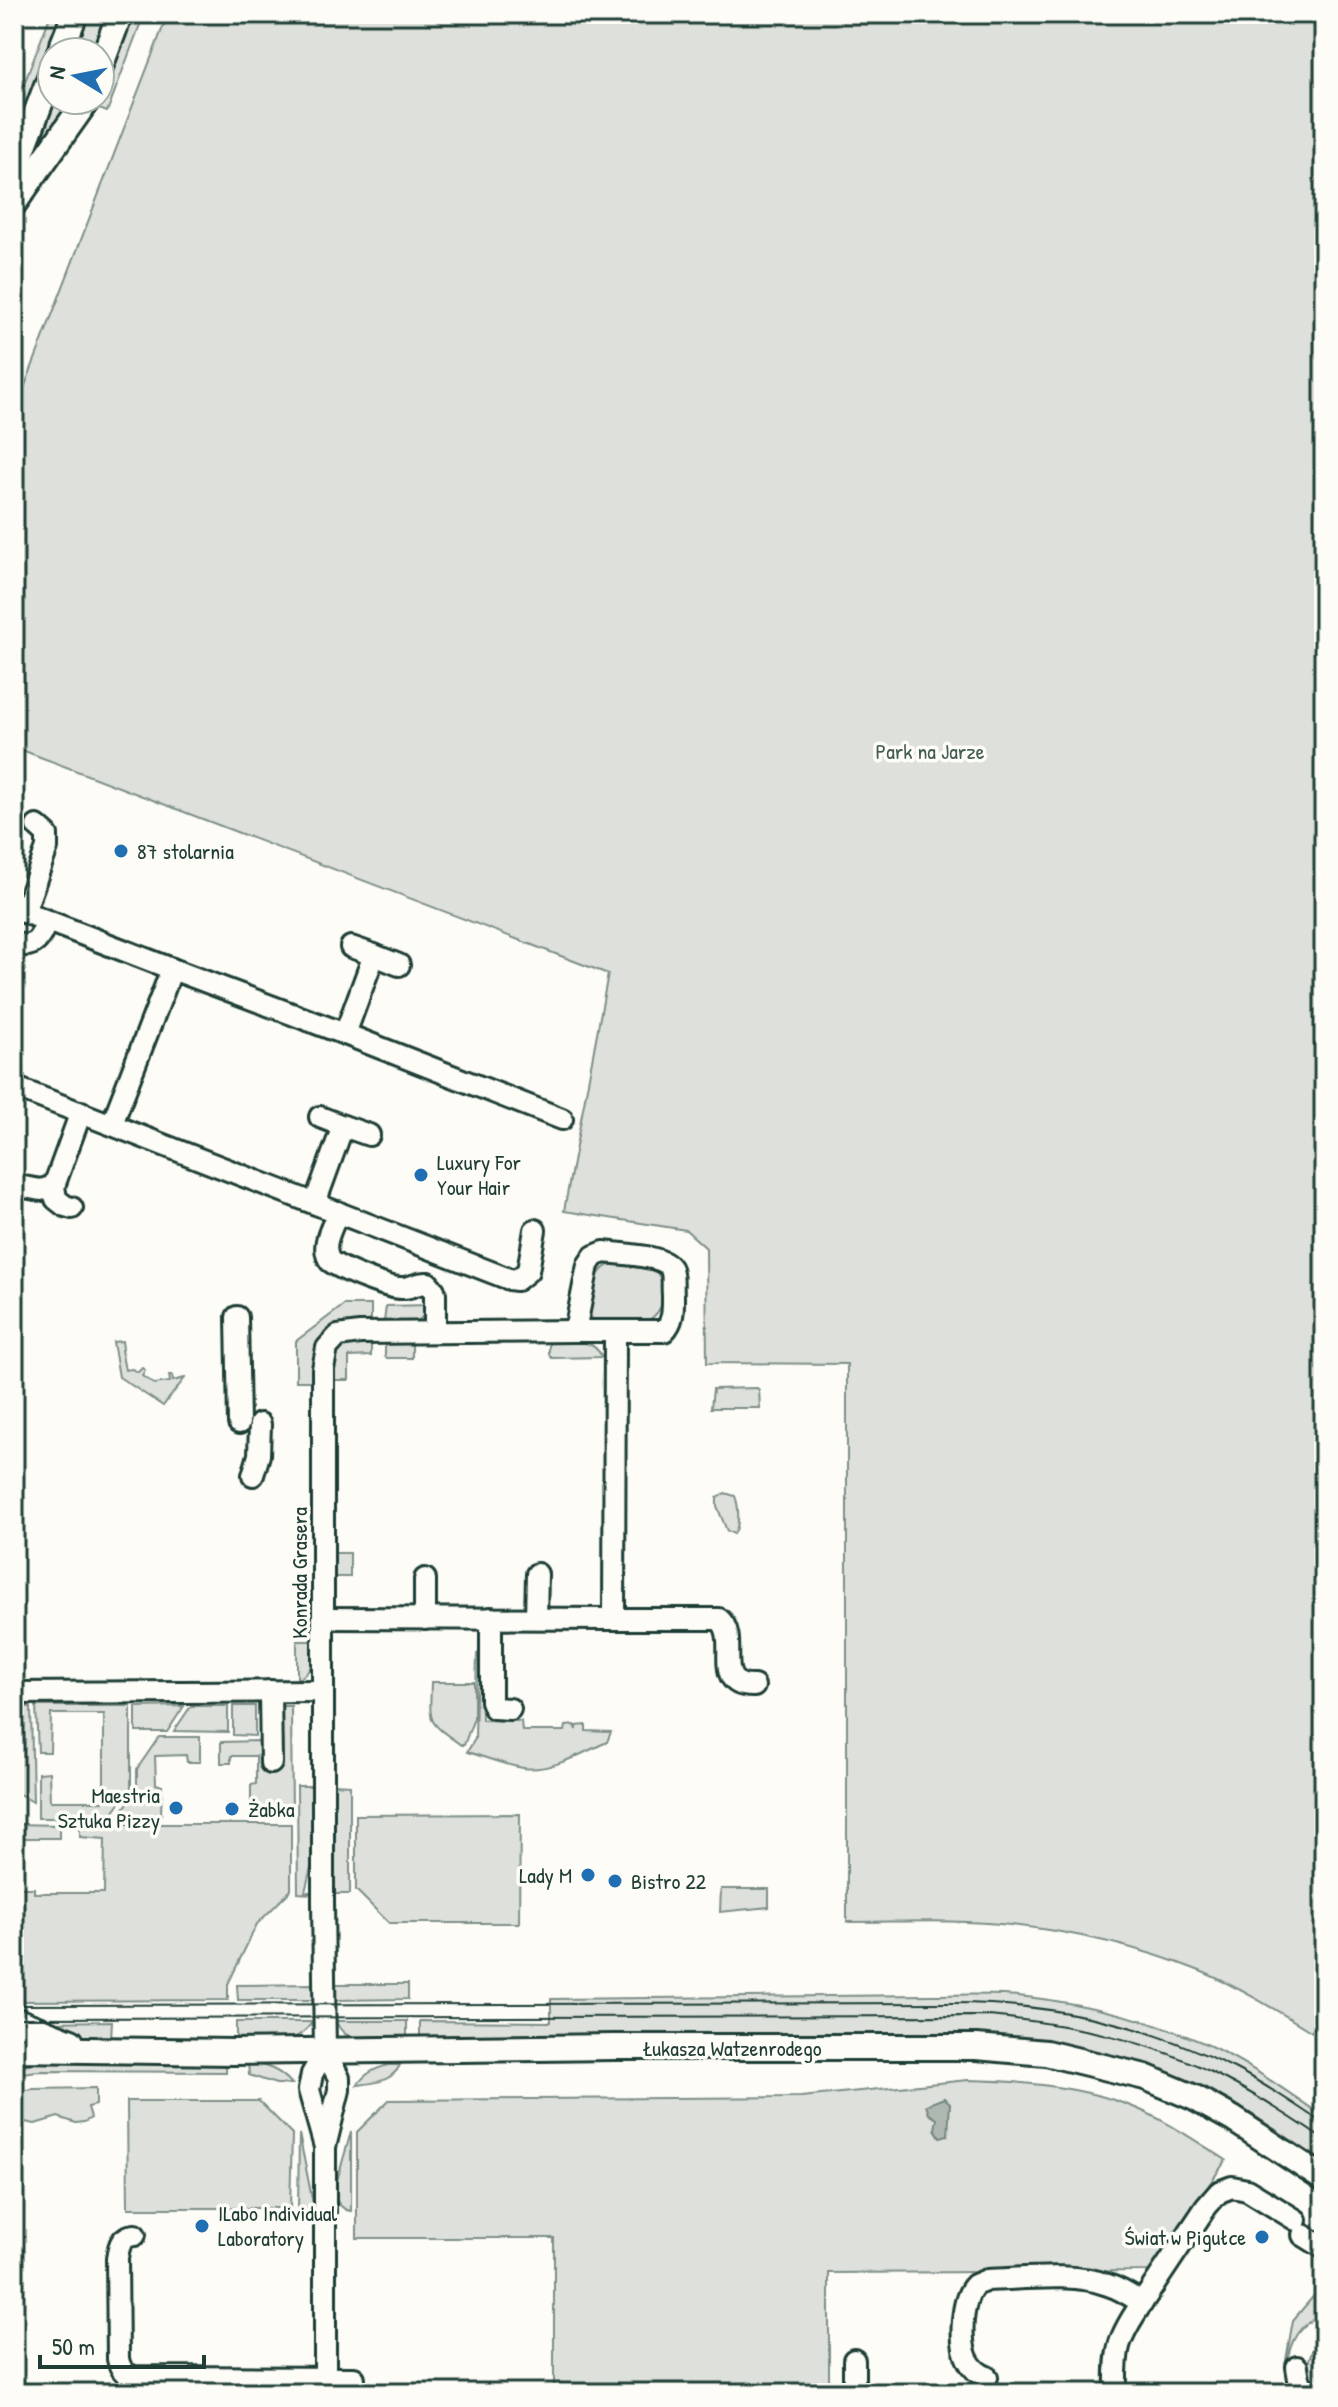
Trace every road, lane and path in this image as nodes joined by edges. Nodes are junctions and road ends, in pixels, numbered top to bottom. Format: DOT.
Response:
graph roads {
  1 [pos="75,14"];
  2 [pos="120,14"];
  3 [pos="66,36"];
  4 [pos="112,36"];
  5 [pos="36,114"];
  6 [pos="76,116"];
  7 [pos="14,172"];
  8 [pos="14,203"];
  9 [pos="37,826"];
  10 [pos="19,910"];
  11 [pos="47,921"];
  12 [pos="14,943"];
  13 [pos="351,947"];
  14 [pos="374,955"];
  15 [pos="399,965"];
  16 [pos="172,969"];
  17 [pos="345,1034"];
  18 [pos="14,1087"];
  19 [pos="81,1112"];
  20 [pos="320,1117"];
  21 [pos="562,1119"];
  22 [pos="112,1124"];
  23 [pos="343,1126"];
  24 [pos="369,1135"];
  25 [pos="54,1186"];
  26 [pos="24,1187"];
  27 [pos="315,1203"];
  28 [pos="72,1208"];
  29 [pos="338,1212"];
  30 [pos="535,1230"];
  31 [pos="237,1317"];
  32 [pos="435,1331"];
  33 [pos="575,1331"];
  34 [pos="615,1331"];
  35 [pos="239,1423"];
  36 [pos="260,1424"];
  37 [pos="253,1475"];
  38 [pos="537,1574"];
  39 [pos="425,1579"];
  40 [pos="324,1618"];
  41 [pos="491,1618"];
  42 [pos="536,1618"];
  43 [pos="425,1619"];
  44 [pos="614,1619"];
  45 [pos="754,1686"];
  46 [pos="270,1691"];
  47 [pos="323,1691"];
  48 [pos="14,1693"];
  49 [pos="510,1709"];
  50 [pos="271,1763"];
  51 [pos="14,2020"];
  52 [pos="14,2049"];
  53 [pos="108,2049"];
  54 [pos="325,2052"];
  55 [pos="325,2147"];
  56 [pos="1324,2179"];
  57 [pos="135,2235"];
  58 [pos="1324,2248"];
  59 [pos="1142,2303"];
  60 [pos="854,2360"];
  61 [pos="1297,2367"];
  62 [pos="986,2377"];
  63 [pos="354,2378"];
  64 [pos="325,2386"];
  65 [pos="854,2393"];
  66 [pos="1116,2393"];
  67 [pos="1306,2393"];
  1 -- 3 [label="street"];
  2 -- 4 [label="street"];
  5 -- 7 [label="street"];
  6 -- 8 [label="street"];
  9 -- 10 [label="street"];
  10 -- 11 [label="street"];
  11 -- 12 [label="street"];
  11 -- 16 [label="street"];
  13 -- 14 [label="street"];
  14 -- 15 [label="street"];
  14 -- 17 [label="street"];
  16 -- 17 [label="street"];
  16 -- 22 [label="street"];
  17 -- 21 [label="street"];
  18 -- 19 [label="street"];
  19 -- 22 [label="street"];
  19 -- 25 [label="street"];
  20 -- 23 [label="street"];
  22 -- 27 [label="street"];
  23 -- 24 [label="street"];
  23 -- 27 [label="street"];
  25 -- 26 [label="street"];
  25 -- 28 [label="street"];
  27 -- 29 [label="street"];
  29 -- 30 [label="street"];
  29 -- 32 [label="street"];
  31 -- 35 [label="street"];
  32 -- 33 [label="street, Konrada Grasera"];
  32 -- 40 [label="street, Konrada Grasera"];
  33 -- 34 [label="street, Konrada Grasera"];
  33 -- 34 [label="street, Konrada Grasera"];
  34 -- 44 [label="street"];
  36 -- 37 [label="street"];
  38 -- 42 [label="street"];
  39 -- 43 [label="street"];
  40 -- 43 [label="street"];
  40 -- 47 [label="street, Konrada Grasera"];
  41 -- 42 [label="street"];
  41 -- 43 [label="street"];
  41 -- 49 [label="street"];
  42 -- 44 [label="street"];
  44 -- 45 [label="street"];
  46 -- 47 [label="street"];
  46 -- 48 [label="street"];
  46 -- 50 [label="street"];
  47 -- 54 [label="street, Konrada Grasera"];
  51 -- 53 [label="street, Łukasza Watzenrodego"];
  52 -- 53 [label="street, Łukasza Watzenrodego"];
  53 -- 54 [label="street, Łukasza Watzenrodego"];
  54 -- 55 [label="street, Konrada Grasera"];
  54 -- 55 [label="street, Konrada Grasera"];
  54 -- 56 [label="street, Łukasza Watzenrodego"];
  55 -- 64 [label="street, Konrada Grasera"];
  57 -- 64 [label="street"];
  58 -- 59 [label="street"];
  59 -- 62 [label="street"];
  59 -- 66 [label="street"];
  60 -- 65 [label="street"];
  61 -- 67 [label="street"];
  63 -- 64 [label="street"];
}
